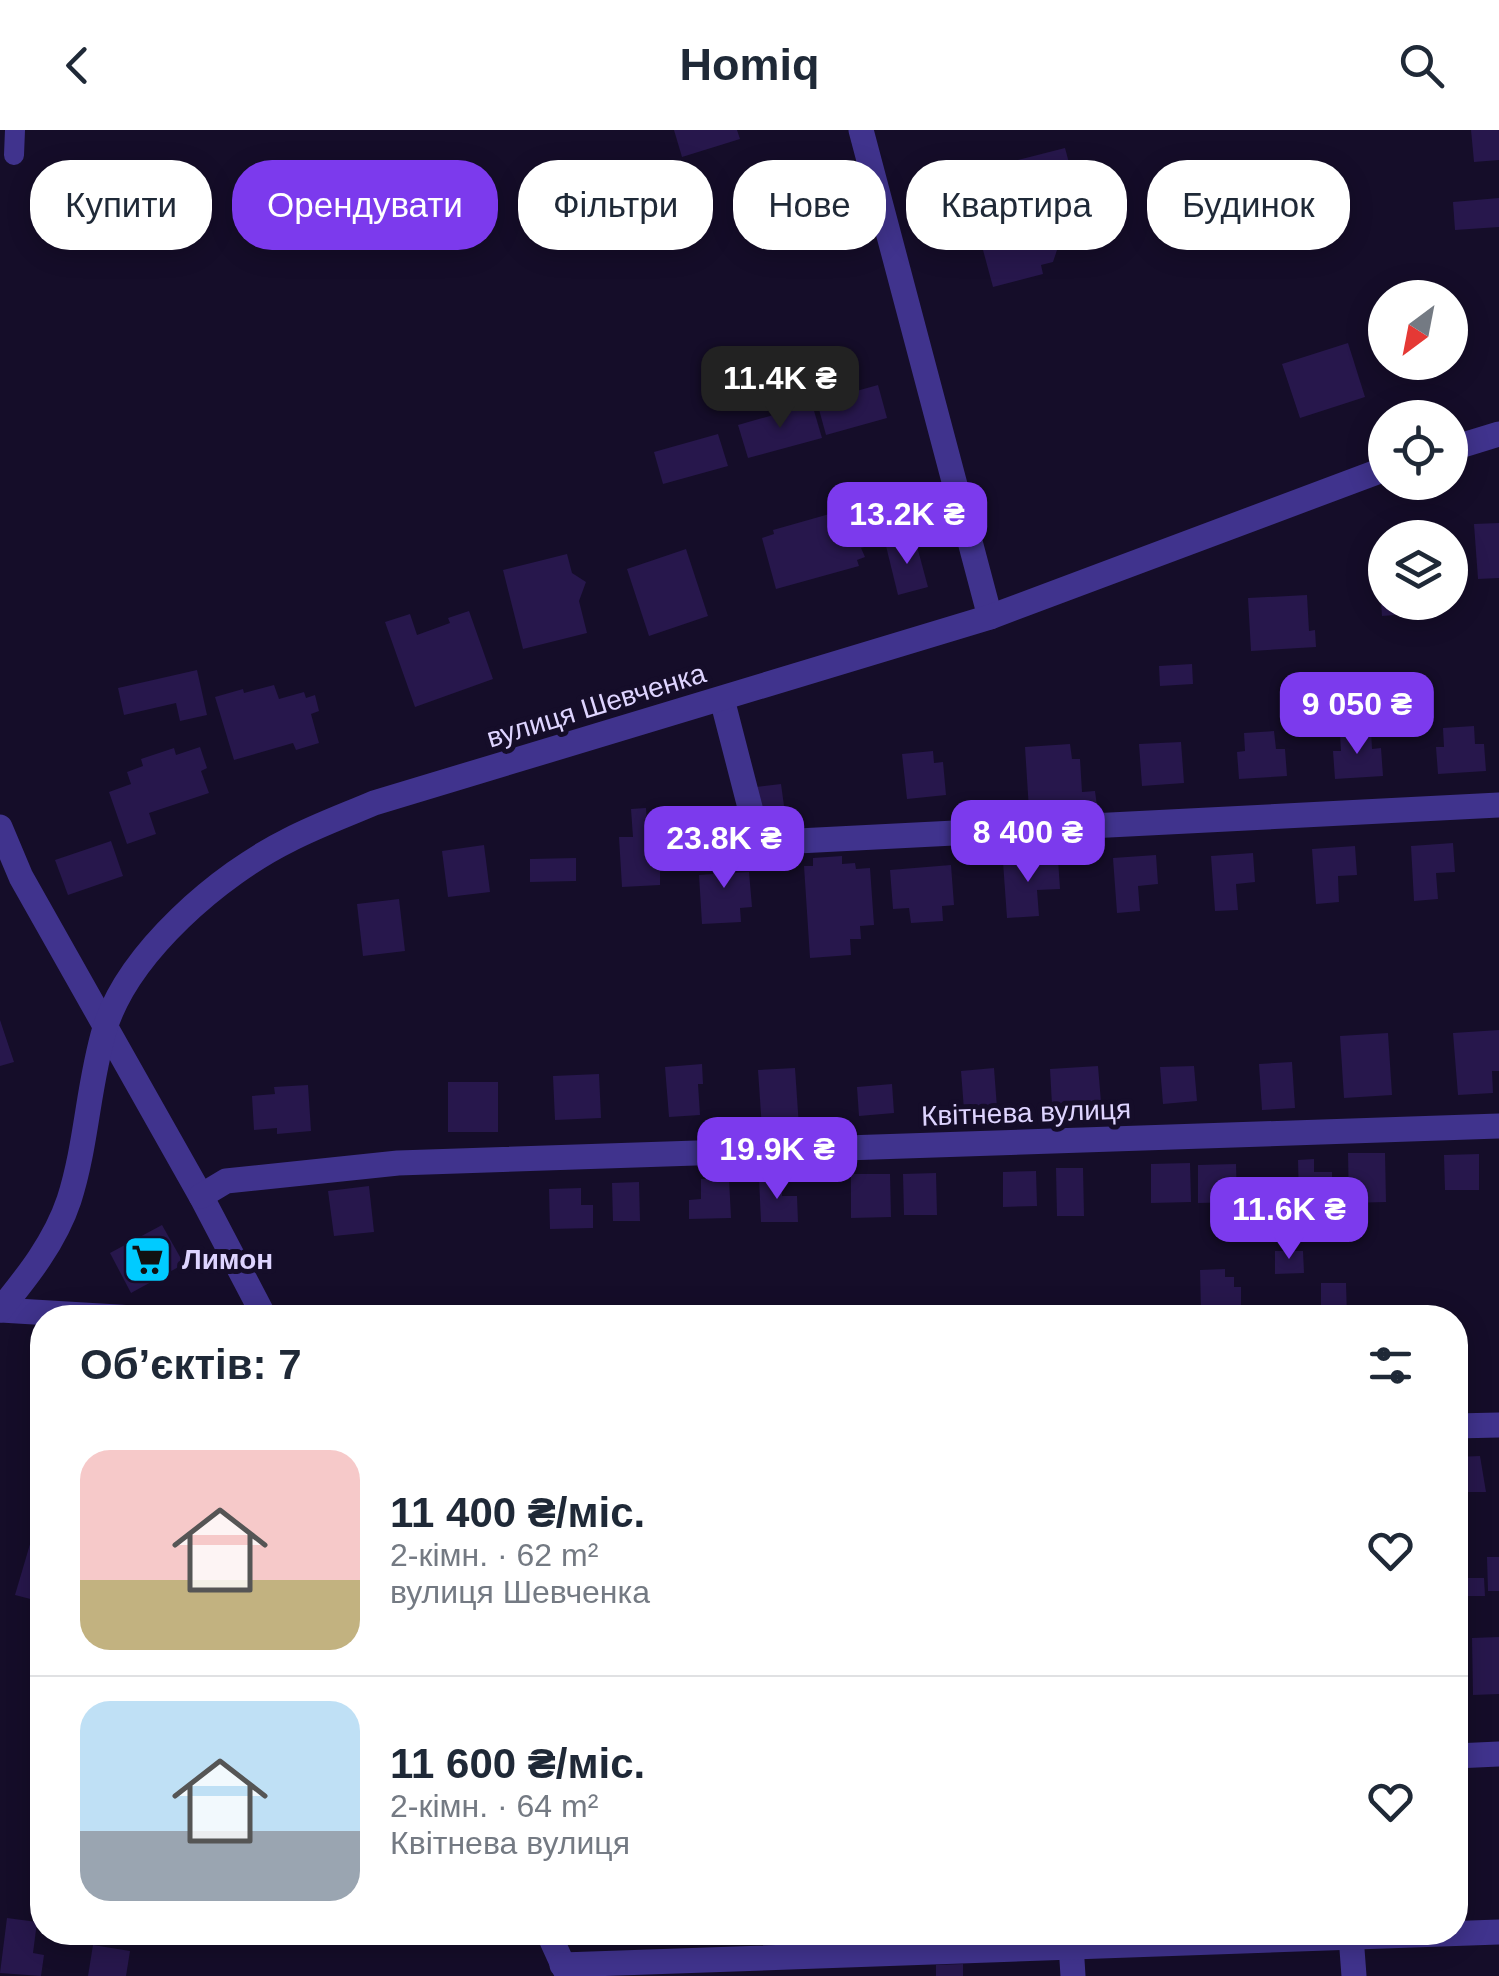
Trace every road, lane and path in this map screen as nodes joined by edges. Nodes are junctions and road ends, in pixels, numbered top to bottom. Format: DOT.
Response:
graph roads {
  1 [pos="15,130"];
  2 [pos="861,130"];
  3 [pos="14,155"];
  4 [pos="1499,434"];
  5 [pos="1468,443"];
  6 [pos="1368,476"];
  7 [pos="990,618"];
  8 [pos="722,699"];
  9 [pos="1499,805"];
  10 [pos="0,828"];
  11 [pos="106,1026"];
  12 [pos="1499,1126"];
  13 [pos="200,1196"];
  14 [pos="258,1305"];
  15 [pos="0,1310"];
  16 [pos="30,1312"];
  17 [pos="1499,1424"];
  18 [pos="1468,1425"];
  19 [pos="1499,1754"];
  20 [pos="1468,1755"];
  21 [pos="1499,1932"];
  22 [pos="1468,1933"];
  23 [pos="554,1945"];
  24 [pos="1052,1945"];
  25 [pos="1071,1945"];
  26 [pos="1352,1945"];
  27 [pos="565,1970"];
  28 [pos="1073,1976"];
  29 [pos="1354,1976"];
  1 -- 3 [label="lane"];
  2 -- 7 [label="street"];
  4 -- 5 [label="street"];
  6 -- 7 [label="street, вулиця Шевченка"];
  7 -- 8 [label="street, вулиця Шевченка"];
  8 -- 9 [label="street"];
  8 -- 11 [label="street, вулиця Шевченка"];
  10 -- 11 [label="street"];
  11 -- 13 [label="street"];
  11 -- 15 [label="street, вулиця Шевченка"];
  12 -- 13 [label="street, Квітнева вулиця"];
  13 -- 14 [label="street"];
  15 -- 16 [label="street"];
  17 -- 18 [label="street"];
  19 -- 20 [label="street"];
  21 -- 22 [label="street"];
  23 -- 27 [label="street"];
  24 -- 27 [label="street"];
  25 -- 28 [label="street"];
  26 -- 29 [label="street"];
}
